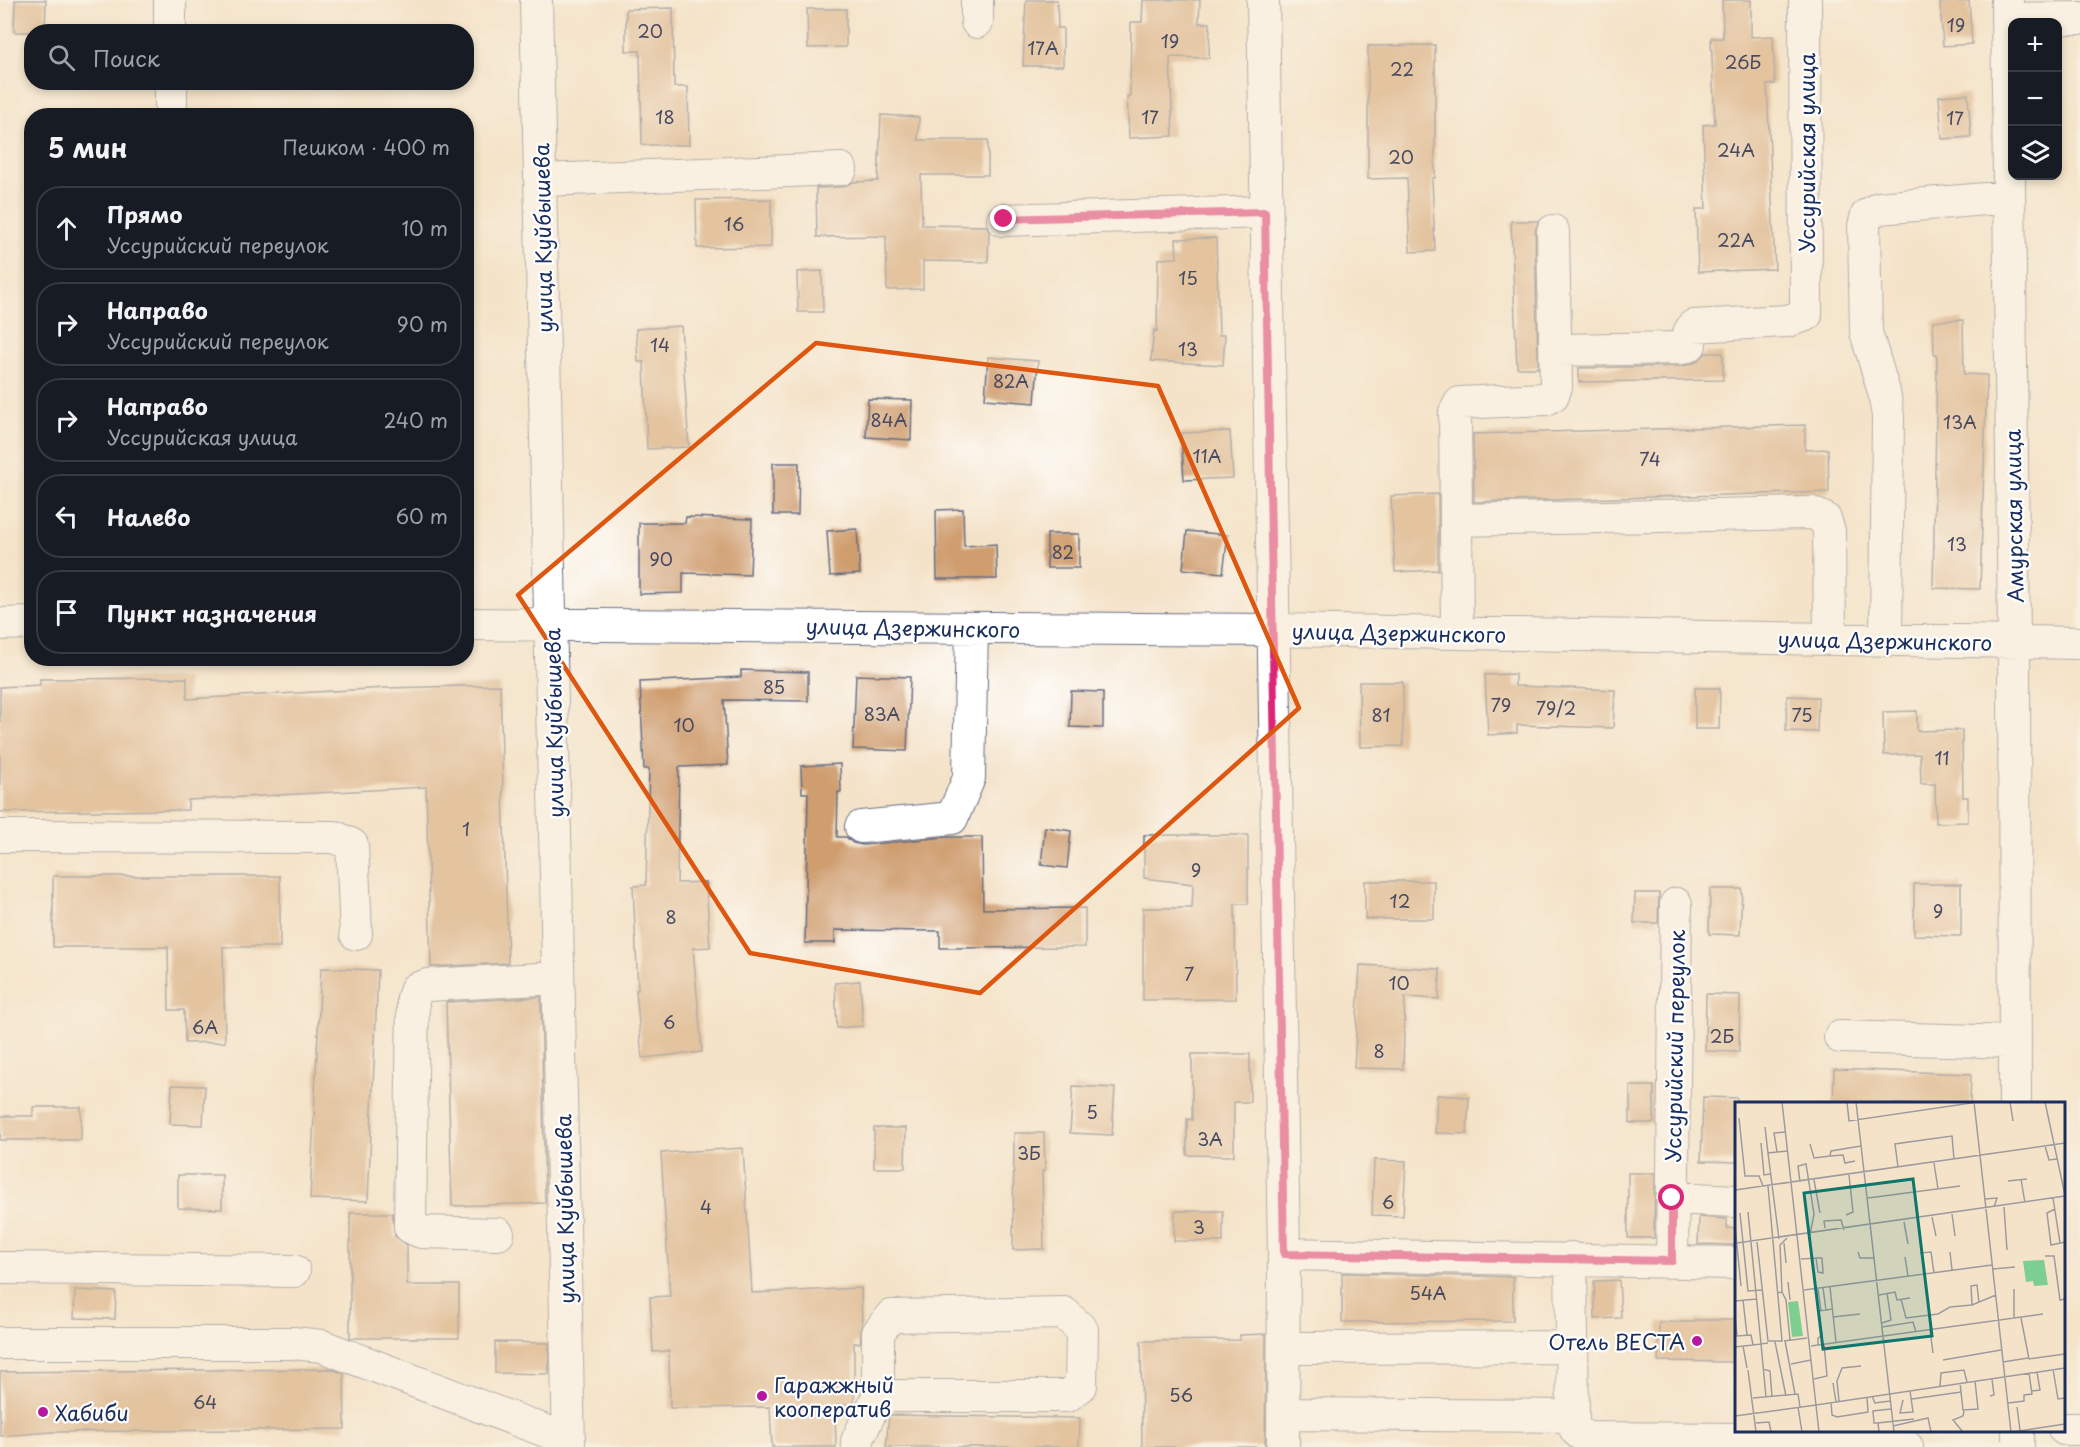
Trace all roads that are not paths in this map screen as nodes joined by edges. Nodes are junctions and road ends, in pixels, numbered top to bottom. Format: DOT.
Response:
graph roads {
  1 [pos="170,0"];
  2 [pos="536,0"];
  3 [pos="1263,0"];
  4 [pos="1805,0"];
  5 [pos="2007,10"];
  6 [pos="2080,18"];
  7 [pos="170,24"];
  8 [pos="171,90"];
  9 [pos="171,108"];
  10 [pos="841,169"];
  11 [pos="541,180"];
  12 [pos="2009,197"];
  13 [pos="1265,212"];
  14 [pos="1004,219"];
  15 [pos="1553,231"];
  16 [pos="1556,350"];
  17 [pos="1456,520"];
  18 [pos="0,624"];
  19 [pos="24,624"];
  20 [pos="474,624"];
  21 [pos="551,624"];
  22 [pos="972,628"];
  23 [pos="1274,630"];
  24 [pos="1457,633"];
  25 [pos="1830,639"];
  26 [pos="1886,640"];
  27 [pos="2014,642"];
  28 [pos="2080,643"];
  29 [pos="861,827"];
  30 [pos="0,836"];
  31 [pos="1676,904"];
  32 [pos="356,934"];
  33 [pos="558,978"];
  34 [pos="1840,1037"];
  35 [pos="2015,1042"];
  36 [pos="2015,1102"];
  37 [pos="1672,1198"];
  38 [pos="1735,1201"];
  39 [pos="498,1234"];
  40 [pos="1284,1254"];
  41 [pos="1571,1258"];
  42 [pos="1672,1261"];
  43 [pos="1735,1263"];
  44 [pos="0,1268"];
  45 [pos="294,1271"];
  46 [pos="0,1343"];
  47 [pos="1571,1347"];
  48 [pos="1285,1348"];
  49 [pos="878,1396"];
  50 [pos="1283,1414"];
  51 [pos="1573,1416"];
  52 [pos="1805,1435"];
  53 [pos="569,1444"];
  54 [pos="858,1447"];
  55 [pos="1283,1447"];
  56 [pos="1907,1447"];
  1 -- 7 [label="street"];
  2 -- 11 [label="street, улица Куйбышева"];
  3 -- 13 [label="street"];
  4 -- 16 [label="street, Уссурийская улица"];
  5 -- 6 [label="street"];
  5 -- 12 [label="street, Амурская улица"];
  8 -- 9 [label="street"];
  10 -- 11 [label="street"];
  11 -- 21 [label="street, улица Куйбышева"];
  12 -- 26 [label="street"];
  12 -- 27 [label="street, Амурская улица"];
  13 -- 14 [label="street"];
  13 -- 23 [label="street"];
  15 -- 16 [label="street"];
  16 -- 17 [label="street"];
  17 -- 24 [label="street"];
  17 -- 25 [label="street"];
  18 -- 19 [label="street"];
  20 -- 21 [label="street, улица Дзержинского"];
  21 -- 22 [label="street, улица Дзержинского"];
  21 -- 33 [label="street, улица Куйбышева"];
  22 -- 23 [label="street, улица Дзержинского"];
  22 -- 29 [label="street"];
  23 -- 24 [label="street, улица Дзержинского"];
  23 -- 40 [label="street"];
  24 -- 25 [label="street, улица Дзержинского"];
  25 -- 26 [label="street, улица Дзержинского"];
  26 -- 27 [label="street, улица Дзержинского"];
  27 -- 28 [label="street, улица Дзержинского"];
  27 -- 35 [label="street, Амурская улица"];
  30 -- 32 [label="street"];
  31 -- 37 [label="street, Уссурийский переулок"];
  33 -- 39 [label="street"];
  33 -- 53 [label="street, улица Куйбышева"];
  34 -- 35 [label="street"];
  35 -- 36 [label="street, Амурская улица"];
  37 -- 38 [label="street"];
  37 -- 42 [label="street, Уссурийский переулок"];
  40 -- 41 [label="street"];
  40 -- 48 [label="street"];
  41 -- 42 [label="street"];
  41 -- 47 [label="street"];
  42 -- 43 [label="street"];
  44 -- 45 [label="street"];
  46 -- 53 [label="street"];
  47 -- 48 [label="street"];
  47 -- 51 [label="street"];
  48 -- 50 [label="street"];
  49 -- 49 [label="street"];
  49 -- 54 [label="street"];
  50 -- 51 [label="street"];
  50 -- 55 [label="street"];
  51 -- 52 [label="street"];
  52 -- 56 [label="street"];
}
